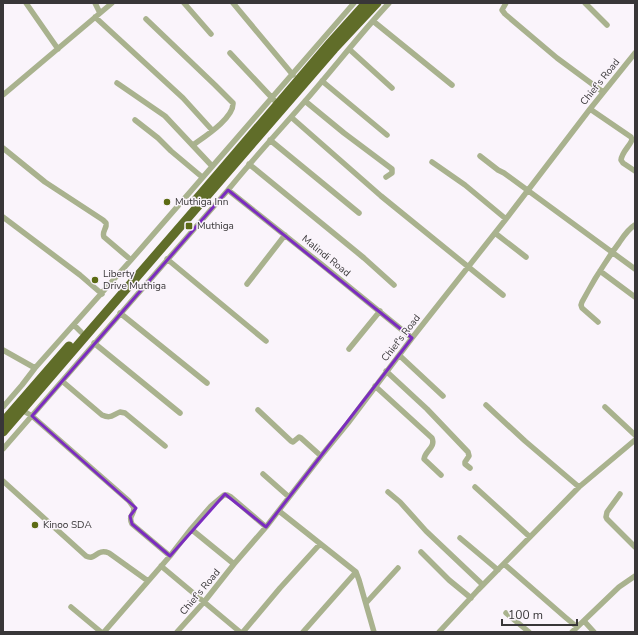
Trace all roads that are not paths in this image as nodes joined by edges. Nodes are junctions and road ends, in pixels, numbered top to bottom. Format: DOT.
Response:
graph roads {
  1 [pos="26,3"];
  2 [pos="95,3"];
  3 [pos="112,3"];
  4 [pos="184,3"];
  5 [pos="233,3"];
  6 [pos="354,3"];
  7 [pos="366,3"];
  8 [pos="377,3"];
  9 [pos="389,3"];
  10 [pos="506,3"];
  11 [pos="585,3"];
  12 [pos="98,15"];
  13 [pos="146,19"];
  14 [pos="372,21"];
  15 [pos="607,25"];
  16 [pos="211,34"];
  17 [pos="333,34"];
  18 [pos="58,49"];
  19 [pos="348,49"];
  20 [pos="230,52"];
  21 [pos="635,53"];
  22 [pos="293,75"];
  23 [pos="322,81"];
  24 [pos="117,83"];
  25 [pos="452,85"];
  26 [pos="392,88"];
  27 [pos="603,92"];
  28 [pos="3,95"];
  29 [pos="275,101"];
  30 [pos="305,101"];
  31 [pos="590,109"];
  32 [pos="291,117"];
  33 [pos="135,120"];
  34 [pos="212,130"];
  35 [pos="387,135"];
  36 [pos="270,140"];
  37 [pos="194,146"];
  38 [pos="3,148"];
  39 [pos="480,156"];
  40 [pos="432,162"];
  41 [pos="250,164"];
  42 [pos="212,166"];
  43 [pos="635,171"];
  44 [pos="202,177"];
  45 [pos="386,178"];
  46 [pos="228,190"];
  47 [pos="527,191"];
  48 [pos="197,196"];
  49 [pos="212,208"];
  50 [pos="359,213"];
  51 [pos="3,217"];
  52 [pos="506,219"];
  53 [pos="635,225"];
  54 [pos="495,233"];
  55 [pos="285,235"];
  56 [pos="612,253"];
  57 [pos="526,257"];
  58 [pos="152,259"];
  59 [pos="167,259"];
  60 [pos="132,260"];
  61 [pos="160,267"];
  62 [pos="468,267"];
  63 [pos="635,269"];
  64 [pos="600,271"];
  65 [pos="247,284"];
  66 [pos="394,285"];
  67 [pos="102,294"];
  68 [pos="502,294"];
  69 [pos="635,297"];
  70 [pos="380,311"];
  71 [pos="120,314"];
  72 [pos="598,322"];
  73 [pos="74,325"];
  74 [pos="81,332"];
  75 [pos="412,338"];
  76 [pos="266,341"];
  77 [pos="94,343"];
  78 [pos="349,349"];
  79 [pos="3,350"];
  80 [pos="399,355"];
  81 [pos="35,368"];
  82 [pos="386,371"];
  83 [pos="62,381"];
  84 [pos="207,384"];
  85 [pos="22,385"];
  86 [pos="375,386"];
  87 [pos="30,391"];
  88 [pos="443,396"];
  89 [pos="486,405"];
  90 [pos="3,407"];
  91 [pos="605,407"];
  92 [pos="22,410"];
  93 [pos="258,410"];
  94 [pos="11,413"];
  95 [pos="180,413"];
  96 [pos="32,416"];
  97 [pos="3,422"];
  98 [pos="3,432"];
  99 [pos="635,435"];
  100 [pos="635,440"];
  101 [pos="165,446"];
  102 [pos="3,449"];
  103 [pos="321,456"];
  104 [pos="470,468"];
  105 [pos="263,474"];
  106 [pos="441,475"];
  107 [pos="3,481"];
  108 [pos="475,487"];
  109 [pos="579,487"];
  110 [pos="388,492"];
  111 [pos="620,494"];
  112 [pos="289,498"];
  113 [pos="486,501"];
  114 [pos="279,511"];
  115 [pos="266,527"];
  116 [pos="191,529"];
  117 [pos="460,538"];
  118 [pos="529,538"];
  119 [pos="320,544"];
  120 [pos="635,547"];
  121 [pos="421,552"];
  122 [pos="170,556"];
  123 [pos="234,564"];
  124 [pos="504,564"];
  125 [pos="161,566"];
  126 [pos="398,568"];
  127 [pos="498,570"];
  128 [pos="356,572"];
  129 [pos="634,577"];
  130 [pos="148,581"];
  131 [pos="483,585"];
  132 [pos="471,598"];
  133 [pos="204,602"];
  134 [pos="366,603"];
  135 [pos="71,607"];
  136 [pos="506,613"];
  137 [pos="584,621"];
  138 [pos="577,627"];
  139 [pos="103,632"];
  140 [pos="177,632"];
  141 [pos="241,632"];
  142 [pos="303,632"];
  143 [pos="374,632"];
  144 [pos="439,632"];
  145 [pos="529,632"];
  146 [pos="572,632"];
  147 [pos="594,632"];
  1 -- 18 [label="street"];
  2 -- 12 [label="street"];
  3 -- 12 [label="street"];
  4 -- 16 [label="street"];
  5 -- 22 [label="street"];
  6 -- 17 [label="street"];
  7 -- 17 [label="highway"];
  8 -- 48 [label="highway"];
  9 -- 14 [label="street"];
  10 -- 27 [label="street"];
  11 -- 15 [label="street"];
  12 -- 18 [label="street"];
  12 -- 34 [label="street"];
  13 -- 34 [label="street"];
  14 -- 19 [label="street"];
  14 -- 25 [label="street"];
  17 -- 22 [label="street"];
  17 -- 29 [label="highway"];
  18 -- 28 [label="street"];
  19 -- 23 [label="street"];
  19 -- 26 [label="street"];
  20 -- 29 [label="street"];
  21 -- 27 [label="street, Chief's Road"];
  22 -- 29 [label="street"];
  23 -- 30 [label="street"];
  23 -- 35 [label="street"];
  24 -- 37 [label="street"];
  27 -- 31 [label="street, Chief's Road"];
  29 -- 42 [label="street"];
  29 -- 48 [label="highway"];
  30 -- 32 [label="street"];
  30 -- 45 [label="street"];
  31 -- 43 [label="street"];
  31 -- 47 [label="street, Chief's Road"];
  32 -- 36 [label="street"];
  32 -- 62 [label="street"];
  33 -- 44 [label="street"];
  34 -- 37 [label="street"];
  36 -- 41 [label="street"];
  36 -- 50 [label="street"];
  37 -- 42 [label="street"];
  38 -- 60 [label="street"];
  39 -- 47 [label="street"];
  40 -- 52 [label="street"];
  41 -- 46 [label="street"];
  41 -- 66 [label="street"];
  42 -- 44 [label="street"];
  44 -- 48 [label="street"];
  46 -- 49 [label="street"];
  46 -- 55 [label="street, Malindi Road"];
  47 -- 52 [label="street, Chief's Road"];
  47 -- 56 [label="street"];
  48 -- 49 [label="street"];
  48 -- 58 [label="highway"];
  48 -- 60 [label="street"];
  48 -- 74 [label="highway"];
  49 -- 59 [label="street"];
  51 -- 67 [label="street"];
  52 -- 54 [label="street, Chief's Road"];
  53 -- 56 [label="street"];
  54 -- 57 [label="street"];
  54 -- 62 [label="street, Chief's Road"];
  55 -- 65 [label="street"];
  55 -- 70 [label="street, Malindi Road"];
  56 -- 63 [label="street"];
  56 -- 64 [label="street"];
  58 -- 61 [label="street"];
  58 -- 92 [label="highway"];
  59 -- 61 [label="street"];
  59 -- 76 [label="street"];
  60 -- 67 [label="street"];
  61 -- 71 [label="street"];
  62 -- 68 [label="street"];
  62 -- 75 [label="street, Chief's Road"];
  64 -- 69 [label="street"];
  64 -- 72 [label="street"];
  67 -- 73 [label="street"];
  70 -- 75 [label="street, Malindi Road"];
  70 -- 78 [label="street"];
  71 -- 77 [label="street"];
  71 -- 84 [label="street"];
  73 -- 74 [label="street"];
  73 -- 81 [label="street"];
  74 -- 87 [label="highway"];
  75 -- 80 [label="street, Chief's Road"];
  77 -- 83 [label="street"];
  77 -- 95 [label="street"];
  79 -- 81 [label="street"];
  80 -- 82 [label="street, Chief's Road"];
  80 -- 88 [label="street"];
  81 -- 85 [label="street"];
  82 -- 86 [label="street, Chief's Road"];
  82 -- 104 [label="street"];
  83 -- 96 [label="street"];
  83 -- 101 [label="street"];
  85 -- 87 [label="street"];
  85 -- 90 [label="street"];
  86 -- 103 [label="street, Chief's Road"];
  86 -- 106 [label="street"];
  87 -- 94 [label="highway"];
  89 -- 109 [label="street"];
  90 -- 94 [label="street"];
  91 -- 99 [label="street"];
  92 -- 96 [label="street"];
  92 -- 98 [label="highway"];
  93 -- 103 [label="street"];
  94 -- 97 [label="highway"];
  96 -- 102 [label="street"];
  96 -- 122 [label="street"];
  100 -- 109 [label="street"];
  103 -- 112 [label="street, Chief's Road"];
  105 -- 112 [label="street"];
  107 -- 130 [label="street"];
  108 -- 118 [label="street"];
  109 -- 118 [label="street"];
  110 -- 131 [label="street"];
  111 -- 120 [label="street"];
  112 -- 114 [label="street, Chief's Road"];
  113 -- 118 [label="street"];
  114 -- 115 [label="street, Chief's Road"];
  114 -- 119 [label="street"];
  115 -- 116 [label="street"];
  115 -- 123 [label="street, Chief's Road"];
  116 -- 122 [label="street"];
  116 -- 123 [label="street"];
  117 -- 127 [label="street"];
  118 -- 124 [label="street"];
  119 -- 128 [label="street"];
  119 -- 141 [label="street"];
  121 -- 132 [label="street"];
  122 -- 125 [label="street"];
  123 -- 133 [label="street, Chief's Road"];
  124 -- 127 [label="street"];
  124 -- 138 [label="street"];
  125 -- 130 [label="street"];
  125 -- 133 [label="street"];
  126 -- 134 [label="street"];
  127 -- 131 [label="street"];
  128 -- 134 [label="street"];
  128 -- 142 [label="street"];
  129 -- 137 [label="street"];
  130 -- 139 [label="street"];
  131 -- 132 [label="street"];
  132 -- 144 [label="street"];
  133 -- 140 [label="street, Chief's Road"];
  133 -- 141 [label="street"];
  134 -- 143 [label="street"];
  135 -- 139 [label="street"];
  136 -- 145 [label="street"];
  137 -- 138 [label="street"];
  137 -- 147 [label="street"];
  138 -- 146 [label="street"];
}
